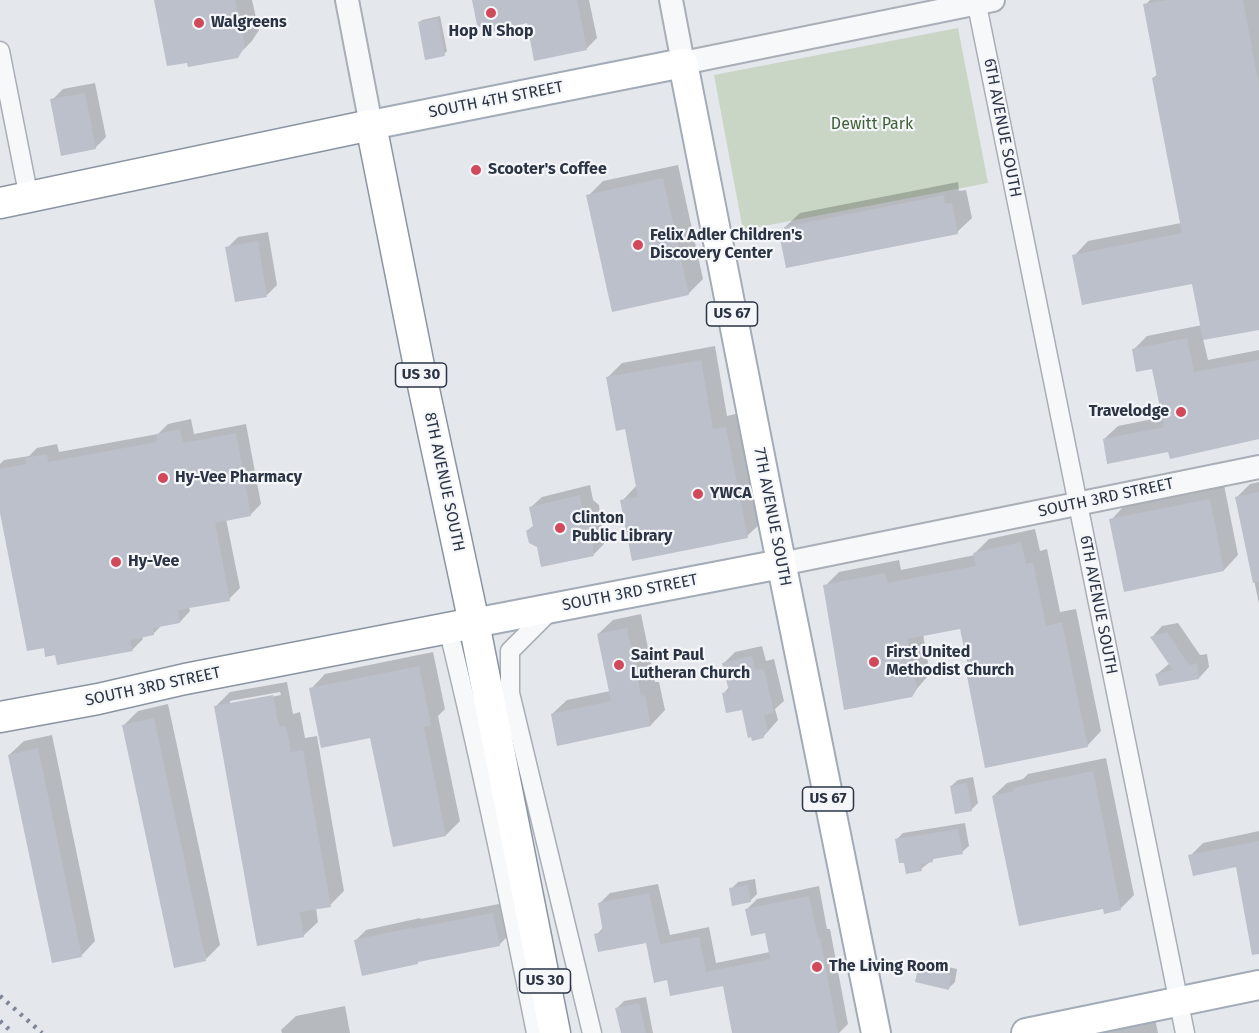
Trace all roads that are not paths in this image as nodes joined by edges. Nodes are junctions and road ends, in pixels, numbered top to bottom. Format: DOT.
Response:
graph roads {
  1 [pos="347,0"];
  2 [pos="671,0"];
  3 [pos="982,1"];
  4 [pos="0,51"];
  5 [pos="683,63"];
  6 [pos="371,125"];
  7 [pos="29,198"];
  8 [pos="0,203"];
  9 [pos="1259,467"];
  10 [pos="1078,504"];
  11 [pos="781,564"];
  12 [pos="553,608"];
  13 [pos="461,626"];
  14 [pos="0,717"];
  15 [pos="1259,985"];
  16 [pos="1178,1001"];
  17 [pos="536,1033"];
  18 [pos="555,1033"];
  19 [pos="592,1033"];
  20 [pos="876,1033"];
  21 [pos="1026,1033"];
  22 [pos="1185,1033"];
  1 -- 6 [label="street, 8TH AVENUE SOUTH"];
  2 -- 5 [label="street, 7TH AVENUE SOUTH"];
  3 -- 5 [label="street, SOUTH 4TH STREET"];
  3 -- 10 [label="street, 6TH AVENUE SOUTH"];
  4 -- 7 [label="street"];
  5 -- 6 [label="main road, SOUTH 4TH STREET"];
  5 -- 11 [label="main road, 7TH AVENUE SOUTH / US 67"];
  6 -- 7 [label="highway, SOUTH 4TH STREET"];
  6 -- 13 [label="highway, 8TH AVENUE SOUTH / US 30"];
  7 -- 8 [label="highway, SOUTH 4TH STREET"];
  9 -- 10 [label="street, SOUTH 3RD STREET"];
  10 -- 11 [label="street, SOUTH 3RD STREET"];
  10 -- 16 [label="street, 6TH AVENUE SOUTH"];
  11 -- 12 [label="main road, SOUTH 3RD STREET"];
  11 -- 20 [label="main road, 7TH AVENUE SOUTH / US 67"];
  12 -- 13 [label="main road, SOUTH 3RD STREET"];
  12 -- 19 [label="street"];
  13 -- 14 [label="highway, SOUTH 3RD STREET"];
  13 -- 17 [label="street, 8TH AVENUE SOUTH"];
  13 -- 18 [label="highway, 8TH AVENUE SOUTH / US 30"];
  15 -- 16 [label="main road"];
  16 -- 21 [label="main road"];
  16 -- 22 [label="street, 6TH AVENUE SOUTH"];
}
